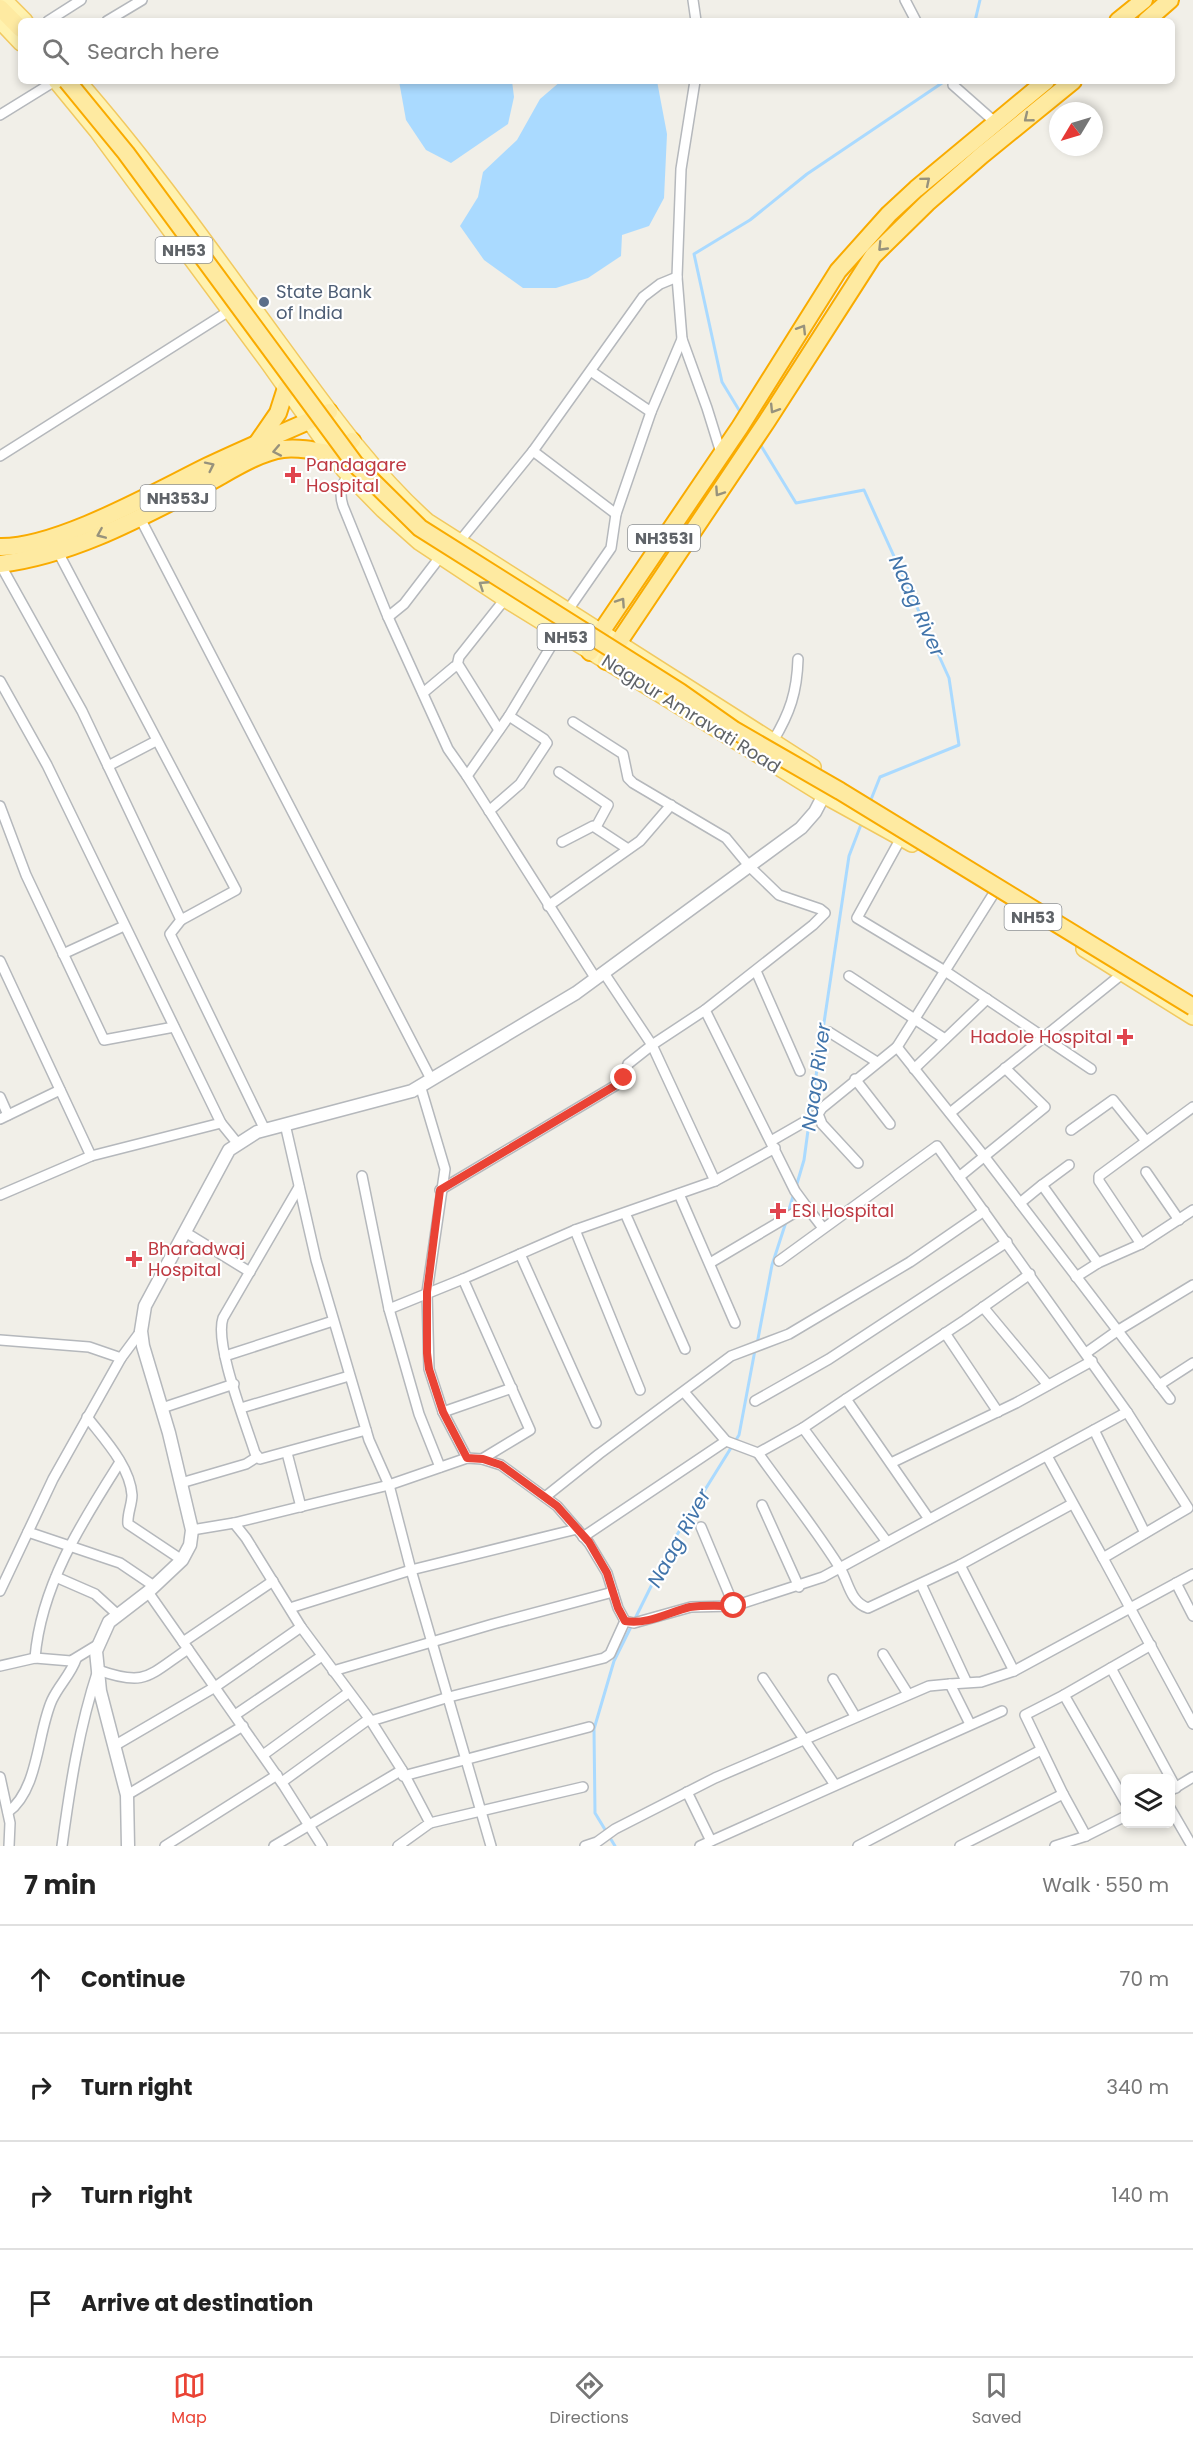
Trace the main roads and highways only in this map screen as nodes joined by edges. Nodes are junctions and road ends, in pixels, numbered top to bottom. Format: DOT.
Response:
graph roads {
  1 [pos="4,0"];
  2 [pos="1144,0"];
  3 [pos="1170,0"];
  4 [pos="0,8"];
  5 [pos="22,18"];
  6 [pos="1122,18"];
  7 [pos="1149,18"];
  8 [pos="0,21"];
  9 [pos="18,26"];
  10 [pos="18,40"];
  11 [pos="58,84"];
  12 [pos="70,84"];
  13 [pos="81,84"];
  14 [pos="1042,84"];
  15 [pos="1069,84"];
  16 [pos="286,388"];
  17 [pos="329,412"];
  18 [pos="309,421"];
  19 [pos="352,441"];
  20 [pos="258,443"];
  21 [pos="333,454"];
  22 [pos="0,547"];
  23 [pos="0,564"];
  24 [pos="601,632"];
  25 [pos="619,643"];
  26 [pos="590,652"];
  27 [pos="606,661"];
  28 [pos="875,814"];
  29 [pos="1193,1001"];
  30 [pos="1193,1007"];
  31 [pos="1193,1017"];
  1 -- 5 [label="main road"];
  2 -- 6 [label="highway"];
  3 -- 7 [label="highway"];
  4 -- 9 [label="highway"];
  8 -- 10 [label="main road"];
  11 -- 16 [label="main road, Nagpur Amravati Road / NH53"];
  12 -- 30 [label="highway, bridge"];
  13 -- 17 [label="main road, Nagpur Amravati Road / NH53"];
  24 -- 14 [label="highway, NH353I, one-way"];
  15 -- 25 [label="highway, NH353I, one-way"];
  16 -- 18 [label="main road, Nagpur Amravati Road / NH53"];
  16 -- 20 [label="highway"];
  17 -- 18 [label="highway, NH353J"];
  17 -- 19 [label="main road, Nagpur Amravati Road / NH53"];
  18 -- 20 [label="highway, NH353J"];
  18 -- 21 [label="main road, Nagpur Amravati Road / NH53"];
  19 -- 21 [label="highway"];
  19 -- 24 [label="main road, Nagpur Amravati Road / NH53"];
  22 -- 20 [label="highway, NH353J, one-way"];
  21 -- 23 [label="highway, NH353J, one-way"];
  26 -- 21 [label="main road, Nagpur Amravati Road / NH53, one-way"];
  24 -- 25 [label="main road, Nagpur Amravati Road / NH53"];
  24 -- 26 [label="highway, NH353I"];
  25 -- 27 [label="highway, NH353I"];
  25 -- 28 [label="main road, Nagpur Amravati Road / NH53"];
  26 -- 27 [label="main road, Nagpur Amravati Road / NH53"];
  27 -- 28 [label="main road, Nagpur Amravati Road / NH53"];
  28 -- 29 [label="main road, Nagpur Amravati Road / NH53"];
  28 -- 31 [label="main road, Nagpur Amravati Road / NH53"];
}
